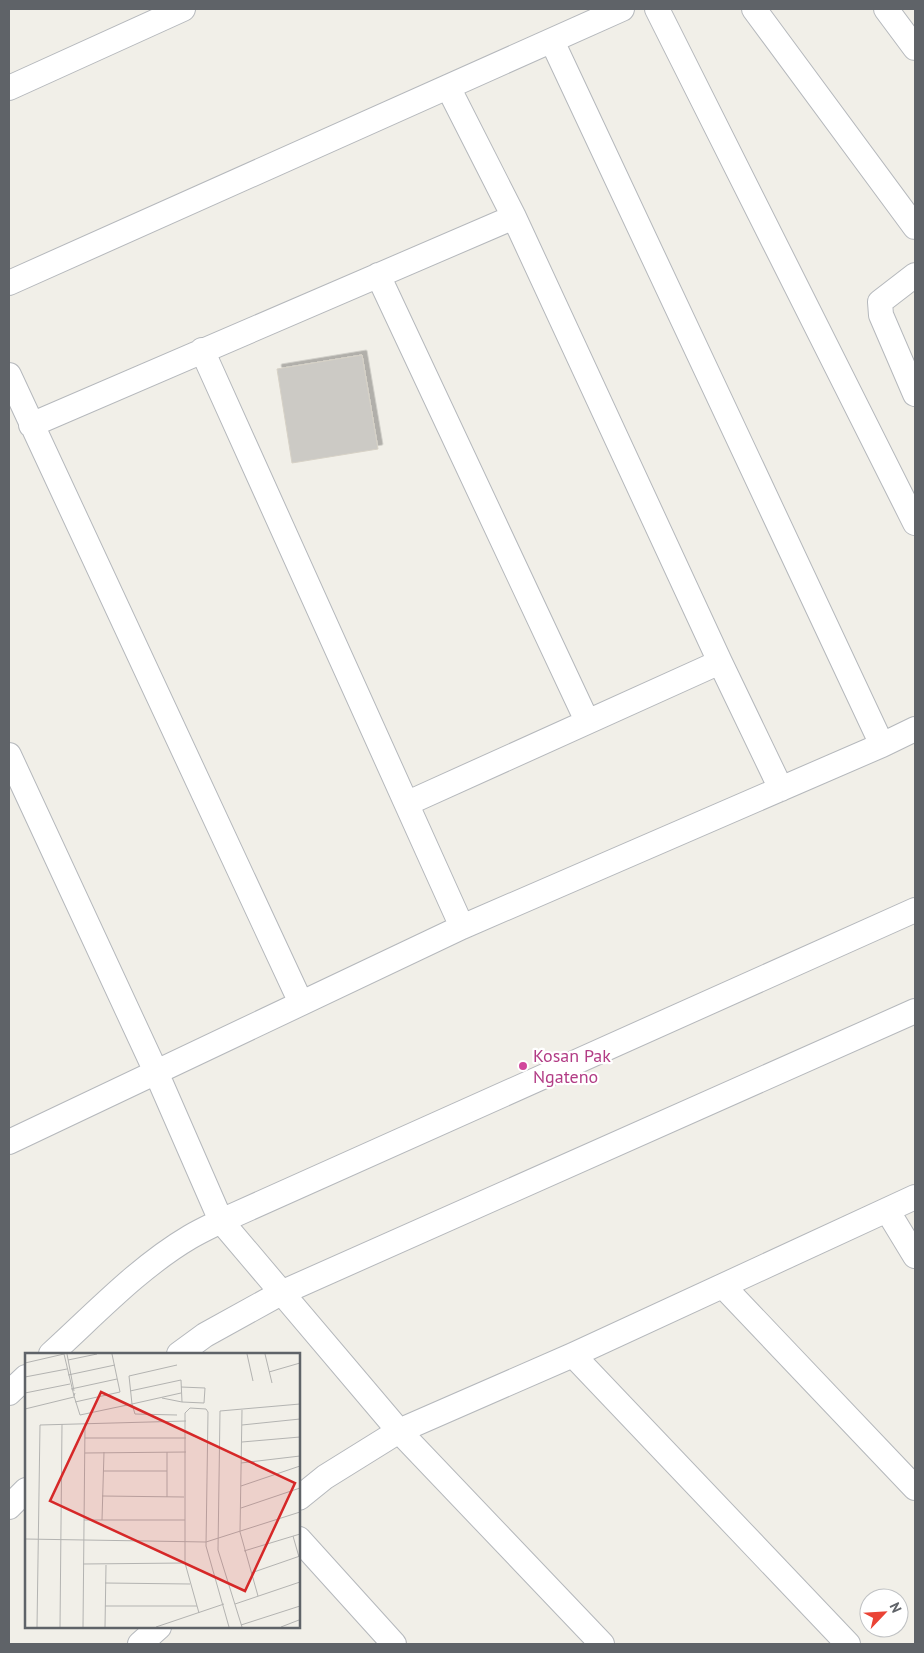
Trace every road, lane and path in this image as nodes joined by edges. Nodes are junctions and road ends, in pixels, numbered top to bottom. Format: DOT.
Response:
graph roads {
  1 [pos="183,9"];
  2 [pos="622,9"];
  3 [pos="657,9"];
  4 [pos="754,9"];
  5 [pos="886,9"];
  6 [pos="552,40"];
  7 [pos="915,48"];
  8 [pos="448,86"];
  9 [pos="9,88"];
  10 [pos="514,217"];
  11 [pos="915,227"];
  12 [pos="378,275"];
  13 [pos="915,275"];
  14 [pos="9,282"];
  15 [pos="202,350"];
  16 [pos="9,375"];
  17 [pos="915,394"];
  18 [pos="31,424"];
  19 [pos="915,523"];
  20 [pos="720,662"];
  21 [pos="587,721"];
  22 [pos="915,729"];
  23 [pos="882,745"];
  24 [pos="9,755"];
  25 [pos="781,789"];
  26 [pos="408,803"];
  27 [pos="915,910"];
  28 [pos="462,927"];
  29 [pos="301,1003"];
  30 [pos="915,1011"];
  31 [pos="156,1072"];
  32 [pos="9,1142"];
  33 [pos="915,1198"];
  34 [pos="887,1210"];
  35 [pos="221,1221"];
  36 [pos="915,1256"];
  37 [pos="274,1284"];
  38 [pos="723,1286"];
  39 [pos="52,1353"];
  40 [pos="180,1353"];
  41 [pos="573,1354"];
  42 [pos="25,1378"];
  43 [pos="9,1394"];
  44 [pos="400,1431"];
  45 [pos="915,1488"];
  46 [pos="25,1491"];
  47 [pos="300,1497"];
  48 [pos="9,1507"];
  49 [pos="300,1540"];
  50 [pos="394,1644"];
  51 [pos="602,1644"];
  52 [pos="848,1644"];
  1 -- 9 [label="street"];
  2 -- 6 [label="street"];
  3 -- 19 [label="street"];
  4 -- 11 [label="street"];
  5 -- 7 [label="street"];
  6 -- 8 [label="street"];
  6 -- 23 [label="street"];
  8 -- 10 [label="street"];
  8 -- 14 [label="street"];
  10 -- 12 [label="street"];
  10 -- 20 [label="street"];
  12 -- 15 [label="street"];
  12 -- 21 [label="street"];
  13 -- 17 [label="street"];
  15 -- 18 [label="street"];
  15 -- 26 [label="street"];
  16 -- 18 [label="street"];
  18 -- 29 [label="street"];
  20 -- 21 [label="street"];
  20 -- 25 [label="street"];
  21 -- 26 [label="street"];
  22 -- 23 [label="street"];
  23 -- 25 [label="street"];
  24 -- 31 [label="street"];
  25 -- 28 [label="street"];
  26 -- 28 [label="street"];
  27 -- 35 [label="street"];
  28 -- 29 [label="street"];
  29 -- 31 [label="street"];
  30 -- 37 [label="street"];
  31 -- 32 [label="street"];
  31 -- 35 [label="street"];
  33 -- 34 [label="street"];
  34 -- 36 [label="street"];
  34 -- 38 [label="street"];
  35 -- 37 [label="street"];
  35 -- 39 [label="street"];
  37 -- 40 [label="street"];
  37 -- 44 [label="street"];
  38 -- 41 [label="street"];
  38 -- 45 [label="street"];
  41 -- 44 [label="street"];
  41 -- 52 [label="street"];
  42 -- 43 [label="street"];
  44 -- 47 [label="street"];
  44 -- 51 [label="street"];
  46 -- 48 [label="street"];
  49 -- 50 [label="street"];
}
